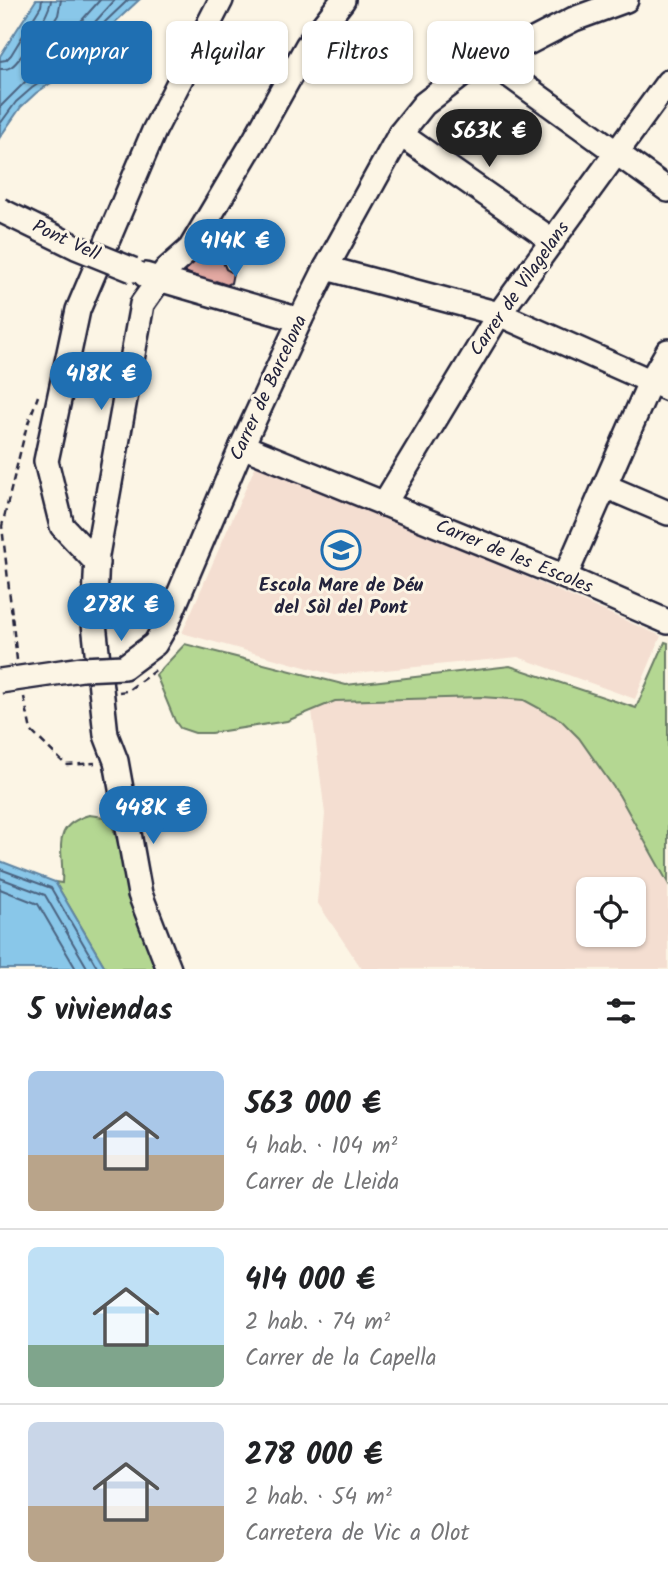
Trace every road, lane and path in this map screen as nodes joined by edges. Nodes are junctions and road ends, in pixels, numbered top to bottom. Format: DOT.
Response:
graph roads {
  1 [pos="221,0"];
  2 [pos="343,0"];
  3 [pos="626,0"];
  4 [pos="534,40"];
  5 [pos="668,82"];
  6 [pos="451,84"];
  7 [pos="521,84"];
  8 [pos="400,134"];
  9 [pos="617,154"];
  10 [pos="668,190"];
  11 [pos="0,210"];
  12 [pos="553,241"];
  13 [pos="326,268"];
  14 [pos="158,280"];
  15 [pos="499,314"];
  16 [pos="300,320"];
  17 [pos="668,351"];
  18 [pos="659,386"];
  19 [pos="242,446"];
  20 [pos="605,486"];
  21 [pos="384,504"];
  22 [pos="668,513"];
  23 [pos="97,563"];
  24 [pos="565,577"];
  25 [pos="668,622"];
  26 [pos="158,668"];
  27 [pos="0,681"];
  28 [pos="127,691"];
  29 [pos="169,969"];
  1 -- 23 [label="street"];
  2 -- 14 [label="street"];
  3 -- 4 [label="street, Carrer de Barcelona"];
  5 -- 9 [label="street, Carrer de Vilagelans"];
  6 -- 8 [label="street, Carrer de Barcelona"];
  7 -- 9 [label="street"];
  8 -- 12 [label="street"];
  8 -- 13 [label="street, Carrer de Barcelona"];
  9 -- 10 [label="street"];
  9 -- 12 [label="street, Carrer de Vilagelans"];
  11 -- 14 [label="street, Pont Vell, bridge"];
  12 -- 15 [label="street, Carrer de Vilagelans"];
  13 -- 15 [label="street"];
  13 -- 16 [label="street, Carrer de Barcelona"];
  14 -- 16 [label="street, Pont Vell"];
  14 -- 23 [label="street"];
  15 -- 18 [label="street"];
  15 -- 21 [label="street, Carrer de Vilagelans"];
  16 -- 19 [label="street, Carrer de Barcelona"];
  17 -- 18 [label="street"];
  18 -- 20 [label="street"];
  19 -- 21 [label="street, Carrer de les Escoles"];
  19 -- 27 [label="street, Carrer de Barcelona, bridge"];
  20 -- 22 [label="street"];
  20 -- 24 [label="street"];
  21 -- 24 [label="street, Carrer de les Escoles"];
  23 -- 29 [label="street"];
  24 -- 25 [label="street, Carrer de les Escoles"];
  26 -- 28 [label="path"];
}
